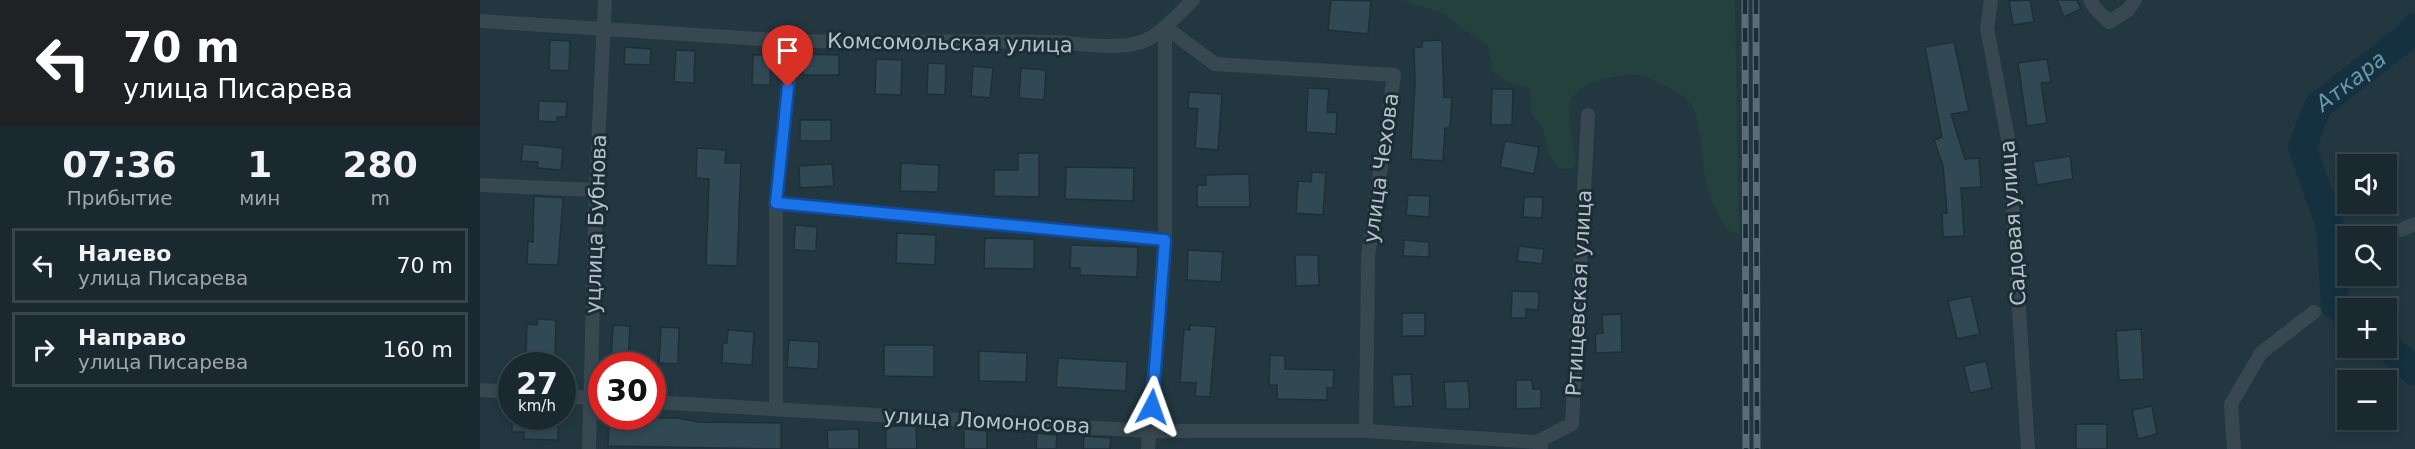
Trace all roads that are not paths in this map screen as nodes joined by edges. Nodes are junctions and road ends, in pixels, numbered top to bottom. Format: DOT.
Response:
graph roads {
  1 [pos="605,0"];
  2 [pos="1193,0"];
  3 [pos="1991,0"];
  4 [pos="2090,0"];
  5 [pos="2135,0"];
  6 [pos="480,21"];
  7 [pos="603,27"];
  8 [pos="1165,27"];
  9 [pos="793,41"];
  10 [pos="1588,115"];
  11 [pos="480,185"];
  12 [pos="596,190"];
  13 [pos="776,203"];
  14 [pos="2415,224"];
  15 [pos="2401,230"];
  16 [pos="1165,240"];
  17 [pos="2314,312"];
  18 [pos="596,352"];
  19 [pos="480,390"];
  20 [pos="498,391"];
  21 [pos="666,403"];
  22 [pos="776,408"];
  23 [pos="592,430"];
  24 [pos="1150,431"];
  25 [pos="1366,431"];
  26 [pos="1540,446"];
  27 [pos="589,449"];
  28 [pos="1148,449"];
  29 [pos="2028,449"];
  30 [pos="2234,449"];
  1 -- 7 [label="street, уцлица Бубнова"];
  2 -- 8 [label="street, Комсомольская улица"];
  3 -- 29 [label="street, Садовая улица"];
  4 -- 5 [label="street"];
  6 -- 7 [label="street, Комсомольская улица"];
  7 -- 9 [label="street, Комсомольская улица"];
  7 -- 12 [label="street, уцлица Бубнова"];
  8 -- 9 [label="street, Комсомольская улица"];
  8 -- 16 [label="street"];
  8 -- 25 [label="street, улица Чехова"];
  9 -- 13 [label="street"];
  10 -- 26 [label="street, Ртищевская улица"];
  11 -- 12 [label="street"];
  12 -- 18 [label="street, уцлица Бубнова"];
  13 -- 16 [label="street"];
  13 -- 22 [label="street"];
  14 -- 15 [label="street"];
  16 -- 24 [label="street"];
  17 -- 30 [label="street"];
  19 -- 20 [label="street"];
  21 -- 22 [label="street, улица Ломоносова"];
  22 -- 24 [label="street, улица Ломоносова"];
  23 -- 27 [label="street, уцлица Бубнова"];
  24 -- 25 [label="street, улица Ломоносова"];
  24 -- 28 [label="street"];
  25 -- 26 [label="street, улица Ломоносова"];
}
